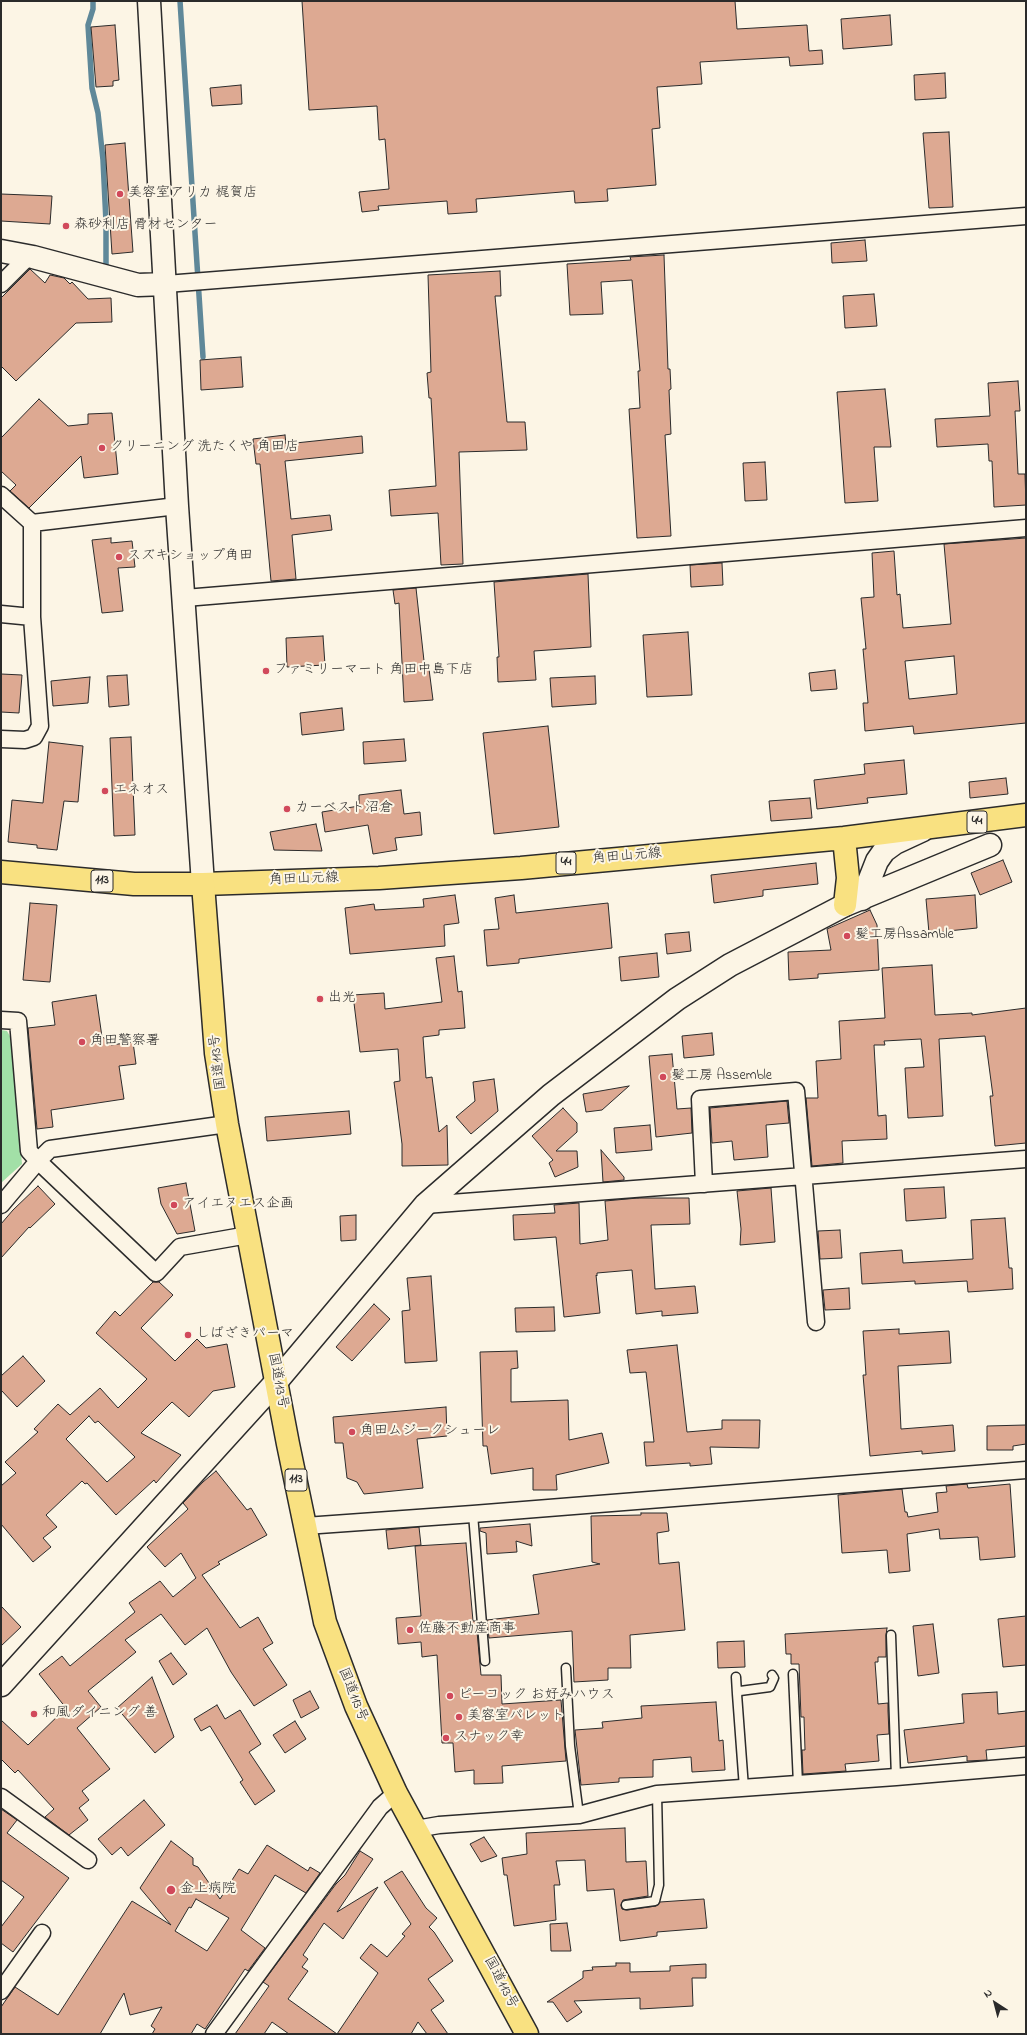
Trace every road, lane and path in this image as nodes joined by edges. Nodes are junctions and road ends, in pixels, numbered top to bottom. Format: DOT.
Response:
graph roads {
  1 [pos="148,1"];
  2 [pos="1026,216"];
  3 [pos="1,251"];
  4 [pos="29,256"];
  5 [pos="1,284"];
  6 [pos="166,284"];
  7 [pos="1,495"];
  8 [pos="177,506"];
  9 [pos="32,523"];
  10 [pos="1026,528"];
  11 [pos="184,598"];
  12 [pos="1,614"];
  13 [pos="32,617"];
  14 [pos="1,739"];
  15 [pos="1026,815"];
  16 [pos="928,828"];
  17 [pos="844,838"];
  18 [pos="990,845"];
  19 [pos="1,872"];
  20 [pos="204,884"];
  21 [pos="853,902"];
  22 [pos="1,1020"];
  23 [pos="227,1124"];
  24 [pos="1026,1159"];
  25 [pos="38,1161"];
  26 [pos="803,1176"];
  27 [pos="704,1184"];
  28 [pos="425,1204"];
  29 [pos="1,1205"];
  30 [pos="248,1235"];
  31 [pos="816,1322"];
  32 [pos="277,1381"];
  33 [pos="1026,1470"];
  34 [pos="473,1514"];
  35 [pos="305,1526"];
  36 [pos="891,1635"];
  37 [pos="485,1661"];
  38 [pos="566,1668"];
  39 [pos="793,1674"];
  40 [pos="772,1675"];
  41 [pos="736,1676"];
  42 [pos="1,1685"];
  43 [pos="737,1694"];
  44 [pos="1026,1766"];
  45 [pos="896,1777"];
  46 [pos="798,1784"];
  47 [pos="744,1788"];
  48 [pos="396,1793"];
  49 [pos="657,1794"];
  50 [pos="1,1797"];
  51 [pos="579,1815"];
  52 [pos="416,1829"];
  53 [pos="88,1860"];
  54 [pos="626,1905"];
  55 [pos="42,1933"];
  56 [pos="1,1992"];
  57 [pos="214,2034"];
  58 [pos="527,2034"];
  1 -- 6 [label="street"];
  2 -- 6 [label="street"];
  3 -- 4 [label="street"];
  4 -- 5 [label="street"];
  4 -- 6 [label="street"];
  6 -- 8 [label="street"];
  7 -- 9 [label="street"];
  8 -- 9 [label="street"];
  8 -- 11 [label="street"];
  9 -- 13 [label="street"];
  10 -- 11 [label="street"];
  11 -- 20 [label="street"];
  12 -- 13 [label="street"];
  13 -- 14 [label="street"];
  15 -- 16 [label="main road, 角田山元線 / 44"];
  16 -- 17 [label="main road, 角田山元線 / 44"];
  16 -- 21 [label="street"];
  17 -- 20 [label="main road, 角田山元線 / 44"];
  17 -- 21 [label="main road"];
  18 -- 21 [label="street"];
  19 -- 20 [label="main road, 113"];
  20 -- 23 [label="main road, 国道113号 / 113"];
  21 -- 28 [label="street"];
  22 -- 25 [label="street"];
  23 -- 25 [label="street"];
  23 -- 30 [label="main road, 国道113号 / 113"];
  24 -- 26 [label="street"];
  25 -- 29 [label="street"];
  25 -- 30 [label="street"];
  26 -- 27 [label="street"];
  26 -- 27 [label="street"];
  26 -- 31 [label="street"];
  27 -- 28 [label="street"];
  28 -- 32 [label="street"];
  30 -- 32 [label="main road, 国道113号 / 113"];
  32 -- 35 [label="main road, 国道113号 / 113"];
  32 -- 42 [label="street"];
  33 -- 34 [label="street"];
  34 -- 35 [label="street"];
  34 -- 37 [label="lane"];
  35 -- 48 [label="main road, 国道113号 / 113"];
  36 -- 45 [label="lane"];
  38 -- 51 [label="lane"];
  39 -- 46 [label="lane"];
  40 -- 43 [label="lane"];
  41 -- 43 [label="lane"];
  43 -- 47 [label="lane"];
  44 -- 45 [label="street"];
  45 -- 46 [label="street"];
  46 -- 47 [label="street"];
  47 -- 49 [label="street"];
  48 -- 52 [label="main road, 国道113号 / 113"];
  48 -- 57 [label="street"];
  49 -- 51 [label="street"];
  49 -- 54 [label="lane"];
  50 -- 53 [label="street"];
  51 -- 52 [label="street"];
  52 -- 58 [label="main road, 国道113号 / 113"];
  55 -- 56 [label="street"];
}
